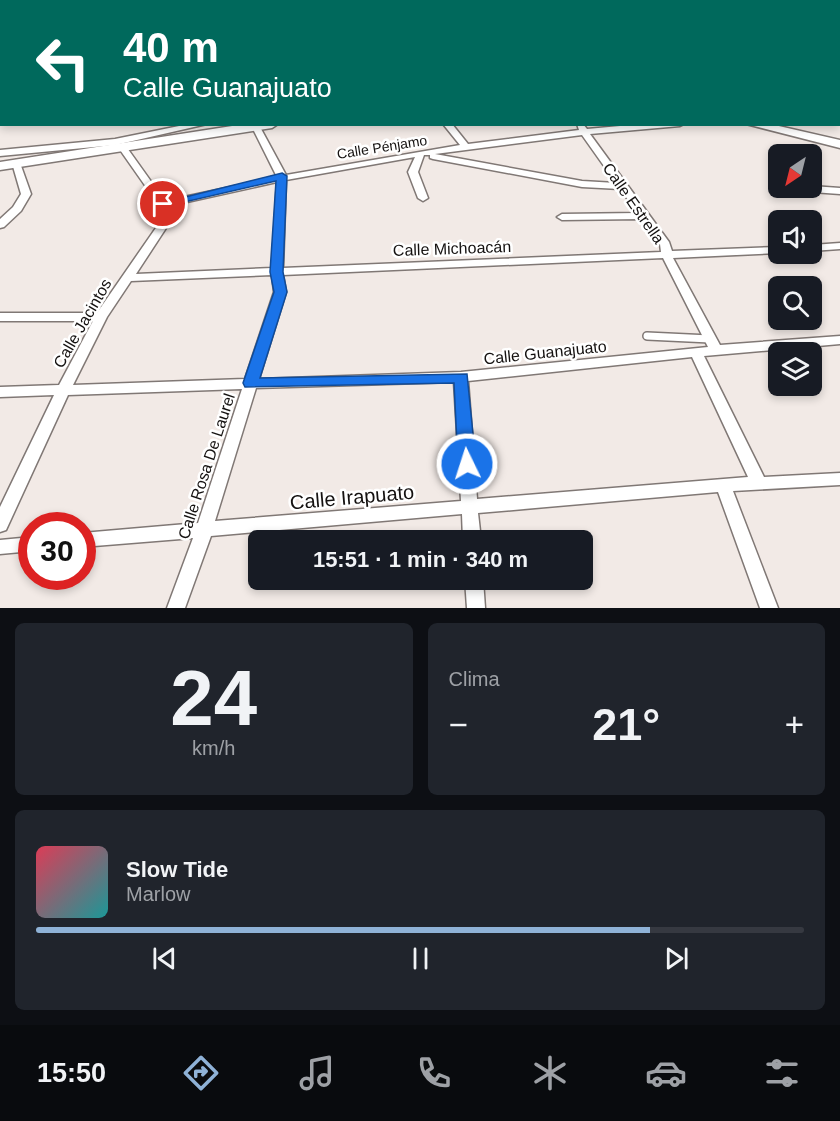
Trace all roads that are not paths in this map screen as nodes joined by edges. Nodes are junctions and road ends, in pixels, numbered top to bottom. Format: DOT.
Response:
graph roads {
  1 [pos="261,126"];
  2 [pos="449,126"];
  3 [pos="614,126"];
  4 [pos="767,126"];
  5 [pos="256,127"];
  6 [pos="581,127"];
  7 [pos="202,129"];
  8 [pos="790,129"];
  9 [pos="146,140"];
  10 [pos="840,144"];
  11 [pos="122,147"];
  12 [pos="466,147"];
  13 [pos="0,153"];
  14 [pos="422,155"];
  15 [pos="16,163"];
  16 [pos="0,166"];
  17 [pos="282,176"];
  18 [pos="624,186"];
  19 [pos="822,190"];
  20 [pos="840,191"];
  21 [pos="423,198"];
  22 [pos="163,204"];
  23 [pos="645,216"];
  24 [pos="562,217"];
  25 [pos="0,225"];
  26 [pos="840,246"];
  27 [pos="822,247"];
  28 [pos="768,251"];
  29 [pos="667,256"];
  30 [pos="277,272"];
  31 [pos="126,278"];
  32 [pos="0,317"];
  33 [pos="101,317"];
  34 [pos="647,336"];
  35 [pos="840,340"];
  36 [pos="713,344"];
  37 [pos="696,352"];
  38 [pos="461,377"];
  39 [pos="250,383"];
  40 [pos="63,390"];
  41 [pos="0,392"];
  42 [pos="840,479"];
  43 [pos="759,483"];
  44 [pos="723,486"];
  45 [pos="470,508"];
  46 [pos="0,525"];
  47 [pos="471,530"];
  48 [pos="204,531"];
  49 [pos="96,539"];
  50 [pos="18,545"];
  51 [pos="0,547"];
  52 [pos="475,590"];
  53 [pos="176,608"];
  54 [pos="476,608"];
  55 [pos="769,608"];
  1 -- 5 [label="street"];
  2 -- 12 [label="street"];
  3 -- 6 [label="street, Calle Pénjamo"];
  4 -- 8 [label="street"];
  5 -- 7 [label="street"];
  5 -- 17 [label="street"];
  6 -- 12 [label="street, Calle Pénjamo"];
  6 -- 18 [label="street, Calle Estrella"];
  7 -- 9 [label="street"];
  8 -- 10 [label="street"];
  9 -- 11 [label="street"];
  9 -- 13 [label="street"];
  11 -- 15 [label="street"];
  11 -- 22 [label="street"];
  12 -- 14 [label="street, Calle Pénjamo"];
  14 -- 17 [label="street, Calle Pénjamo"];
  14 -- 18 [label="street"];
  14 -- 21 [label="street"];
  15 -- 16 [label="street"];
  15 -- 25 [label="street"];
  17 -- 22 [label="street, Calle Pénjamo"];
  17 -- 30 [label="street, Calle Rosa De Laurel"];
  18 -- 23 [label="street, Calle Estrella"];
  19 -- 20 [label="street"];
  22 -- 31 [label="street, Calle Jacintos"];
  23 -- 24 [label="street"];
  23 -- 29 [label="street, Calle Estrella"];
  26 -- 27 [label="street"];
  28 -- 29 [label="street, Calle Michoacán"];
  29 -- 30 [label="street, Calle Michoacán"];
  29 -- 36 [label="street, Calle Estrella"];
  30 -- 31 [label="street, Calle Michoacán"];
  30 -- 39 [label="street, Calle Rosa De Laurel"];
  31 -- 33 [label="street, Calle Jacintos"];
  32 -- 33 [label="street"];
  33 -- 40 [label="street, Calle Jacintos"];
  34 -- 36 [label="lane"];
  35 -- 36 [label="street, Calle Guanajuato"];
  36 -- 37 [label="street, Calle Guanajuato"];
  37 -- 38 [label="street, Calle Guanajuato"];
  37 -- 43 [label="street"];
  38 -- 39 [label="street, Calle Guanajuato"];
  38 -- 45 [label="street"];
  39 -- 40 [label="street, Calle Guanajuato"];
  39 -- 48 [label="street, Calle Rosa De Laurel"];
  40 -- 41 [label="street, Calle Guanajuato"];
  40 -- 46 [label="street, Calle Jacintos"];
  42 -- 43 [label="street, Calle Irapuato"];
  43 -- 44 [label="street, Calle Irapuato"];
  44 -- 45 [label="street, Calle Irapuato"];
  44 -- 55 [label="street"];
  45 -- 47 [label="street"];
  45 -- 48 [label="street, Calle Irapuato"];
  48 -- 49 [label="street, Calle Irapuato"];
  48 -- 53 [label="street, Calle Rosa De Laurel"];
  50 -- 51 [label="street"];
  52 -- 54 [label="street"];
}
